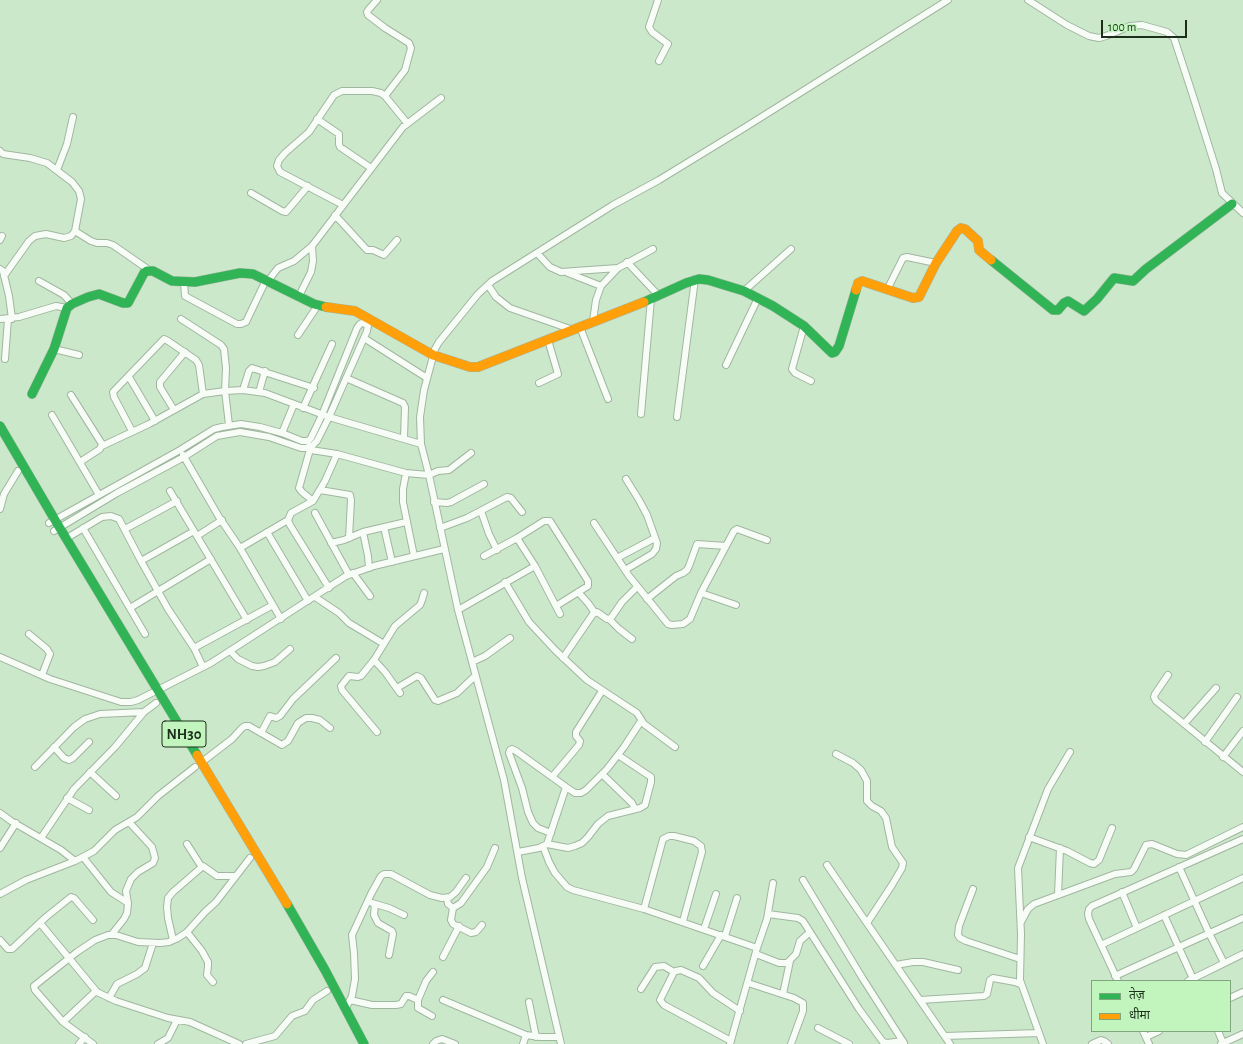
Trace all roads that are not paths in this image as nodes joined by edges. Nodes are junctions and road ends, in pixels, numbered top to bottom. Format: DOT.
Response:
graph roads {
  1 [pos="377,0"];
  2 [pos="658,0"];
  3 [pos="948,0"];
  4 [pos="1028,0"];
  5 [pos="659,61"];
  6 [pos="385,96"];
  7 [pos="441,98"];
  8 [pos="73,116"];
  9 [pos="317,119"];
  10 [pos="407,123"];
  11 [pos="0,151"];
  12 [pos="371,168"];
  13 [pos="57,170"];
  14 [pos="308,186"];
  15 [pos="251,193"];
  16 [pos="1232,204"];
  17 [pos="343,205"];
  18 [pos="1243,213"];
  19 [pos="335,215"];
  20 [pos="75,231"];
  21 [pos="397,240"];
  22 [pos="312,246"];
  23 [pos="653,248"];
  24 [pos="791,249"];
  25 [pos="537,253"];
  26 [pos="627,262"];
  27 [pos="936,263"];
  28 [pos="0,268"];
  29 [pos="618,268"];
  30 [pos="149,270"];
  31 [pos="566,272"];
  32 [pos="4,276"];
  33 [pos="695,279"];
  34 [pos="267,280"];
  35 [pos="39,281"];
  36 [pos="184,282"];
  37 [pos="488,285"];
  38 [pos="602,286"];
  39 [pos="887,290"];
  40 [pos="744,291"];
  41 [pos="299,296"];
  42 [pos="655,298"];
  43 [pos="758,298"];
  44 [pos="318,305"];
  45 [pos="70,306"];
  46 [pos="0,319"];
  47 [pos="10,319"];
  48 [pos="181,319"];
  49 [pos="593,322"];
  50 [pos="804,326"];
  51 [pos="576,328"];
  52 [pos="298,335"];
  53 [pos="364,338"];
  54 [pos="548,340"];
  55 [pos="332,344"];
  56 [pos="54,349"];
  57 [pos="185,352"];
  58 [pos="433,355"];
  59 [pos="79,356"];
  60 [pos="5,359"];
  61 [pos="726,365"];
  62 [pos="266,371"];
  63 [pos="129,377"];
  64 [pos="346,378"];
  65 [pos="427,378"];
  66 [pos="810,381"];
  67 [pos="539,383"];
  68 [pos="314,388"];
  69 [pos="243,390"];
  70 [pos="225,391"];
  71 [pos="258,392"];
  72 [pos="32,394"];
  73 [pos="203,394"];
  74 [pos="71,395"];
  75 [pos="608,399"];
  76 [pos="294,404"];
  77 [pos="303,408"];
  78 [pos="174,410"];
  79 [pos="641,414"];
  80 [pos="52,415"];
  81 [pos="322,415"];
  82 [pos="329,417"];
  83 [pos="676,417"];
  84 [pos="154,421"];
  85 [pos="229,425"];
  86 [pos="0,426"];
  87 [pos="132,432"];
  88 [pos="282,433"];
  89 [pos="311,438"];
  90 [pos="404,438"];
  91 [pos="0,442"];
  92 [pos="421,444"];
  93 [pos="102,446"];
  94 [pos="311,448"];
  95 [pos="180,450"];
  96 [pos="472,453"];
  97 [pos="337,454"];
  98 [pos="184,457"];
  99 [pos="80,462"];
  100 [pos="18,471"];
  101 [pos="406,473"];
  102 [pos="429,475"];
  103 [pos="626,479"];
  104 [pos="484,484"];
  105 [pos="320,490"];
  106 [pos="170,491"];
  107 [pos="99,495"];
  108 [pos="313,500"];
  109 [pos="177,501"];
  110 [pos="434,502"];
  111 [pos="0,509"];
  112 [pos="482,511"];
  113 [pos="522,512"];
  114 [pos="315,513"];
  115 [pos="222,520"];
  116 [pos="288,520"];
  117 [pos="406,522"];
  118 [pos="594,523"];
  119 [pos="54,525"];
  120 [pos="384,527"];
  121 [pos="83,528"];
  122 [pos="440,528"];
  123 [pos="125,529"];
  124 [pos="267,532"];
  125 [pos="363,532"];
  126 [pos="196,533"];
  127 [pos="66,538"];
  128 [pos="349,538"];
  129 [pos="517,538"];
  130 [pos="655,538"];
  131 [pos="767,540"];
  132 [pos="331,543"];
  133 [pos="726,546"];
  134 [pos="240,548"];
  135 [pos="444,549"];
  136 [pos="496,550"];
  137 [pos="414,556"];
  138 [pos="484,556"];
  139 [pos="617,558"];
  140 [pos="211,559"];
  141 [pos="141,561"];
  142 [pos="392,562"];
  143 [pos="535,566"];
  144 [pos="368,568"];
  145 [pos="625,570"];
  146 [pos="351,574"];
  147 [pos="505,582"];
  148 [pos="637,587"];
  149 [pos="329,588"];
  150 [pos="159,590"];
  151 [pos="578,592"];
  152 [pos="424,593"];
  153 [pos="701,594"];
  154 [pos="370,596"];
  155 [pos="315,597"];
  156 [pos="647,599"];
  157 [pos="308,601"];
  158 [pos="736,605"];
  159 [pos="274,606"];
  160 [pos="556,606"];
  161 [pos="130,608"];
  162 [pos="458,610"];
  163 [pos="595,612"];
  164 [pos="560,614"];
  165 [pos="281,619"];
  166 [pos="609,619"];
  167 [pos="247,620"];
  168 [pos="28,634"];
  169 [pos="145,634"];
  170 [pos="510,638"];
  171 [pos="632,639"];
  172 [pos="384,644"];
  173 [pos="194,648"];
  174 [pos="290,649"];
  175 [pos="230,651"];
  176 [pos="0,657"];
  177 [pos="336,658"];
  178 [pos="563,658"];
  179 [pos="374,660"];
  180 [pos="472,662"];
  181 [pos="204,667"];
  182 [pos="42,675"];
  183 [pos="1168,675"];
  184 [pos="475,676"];
  185 [pos="1216,688"];
  186 [pos="602,691"];
  187 [pos="154,692"];
  188 [pos="1237,697"];
  189 [pos="156,702"];
  190 [pos="144,712"];
  191 [pos="641,721"];
  192 [pos="1184,724"];
  193 [pos="330,728"];
  194 [pos="1243,731"];
  195 [pos="377,732"];
  196 [pos="261,733"];
  197 [pos="89,742"];
  198 [pos="1204,742"];
  199 [pos="54,747"];
  200 [pos="675,747"];
  201 [pos="1070,752"];
  202 [pos="836,754"];
  203 [pos="618,755"];
  204 [pos="1224,757"];
  205 [pos="198,765"];
  206 [pos="35,768"];
  207 [pos="90,772"];
  208 [pos="1243,772"];
  209 [pos="602,774"];
  210 [pos="552,777"];
  211 [pos="566,787"];
  212 [pos="116,796"];
  213 [pos="66,798"];
  214 [pos="635,809"];
  215 [pos="88,810"];
  216 [pos="0,813"];
  217 [pos="129,822"];
  218 [pos="16,823"];
  219 [pos="1112,828"];
  220 [pos="1243,828"];
  221 [pos="551,833"];
  222 [pos="1030,837"];
  223 [pos="41,838"];
  224 [pos="1243,839"];
  225 [pos="187,844"];
  226 [pos="545,845"];
  227 [pos="0,848"];
  228 [pos="495,848"];
  229 [pos="1060,848"];
  230 [pos="518,852"];
  231 [pos="83,857"];
  232 [pos="250,858"];
  233 [pos="75,861"];
  234 [pos="827,865"];
  235 [pos="202,866"];
  236 [pos="1179,867"];
  237 [pos="236,876"];
  238 [pos="466,878"];
  239 [pos="1243,878"];
  240 [pos="803,880"];
  241 [pos="773,883"];
  242 [pos="974,889"];
  243 [pos="1122,892"];
  244 [pos="0,894"];
  245 [pos="716,894"];
  246 [pos="1058,895"];
  247 [pos="447,898"];
  248 [pos="737,898"];
  249 [pos="1194,901"];
  250 [pos="368,902"];
  251 [pos="128,903"];
  252 [pos="375,904"];
  253 [pos="453,908"];
  254 [pos="644,909"];
  255 [pos="768,914"];
  256 [pos="404,915"];
  257 [pos="1164,915"];
  258 [pos="1243,918"];
  259 [pos="93,920"];
  260 [pos="683,921"];
  261 [pos="1020,922"];
  262 [pos="40,923"];
  263 [pos="867,923"];
  264 [pos="482,925"];
  265 [pos="459,926"];
  266 [pos="1137,928"];
  267 [pos="704,929"];
  268 [pos="187,932"];
  269 [pos="810,932"];
  270 [pos="1209,933"];
  271 [pos="112,934"];
  272 [pos="723,936"];
  273 [pos="0,940"];
  274 [pos="173,940"];
  275 [pos="153,943"];
  276 [pos="1101,945"];
  277 [pos="1179,947"];
  278 [pos="757,948"];
  279 [pos="756,954"];
  280 [pos="1243,954"];
  281 [pos="389,955"];
  282 [pos="443,957"];
  283 [pos="69,958"];
  284 [pos="1020,959"];
  285 [pos="790,961"];
  286 [pos="1224,963"];
  287 [pos="896,965"];
  288 [pos="703,966"];
  289 [pos="958,970"];
  290 [pos="434,972"];
  291 [pos="674,972"];
  292 [pos="1116,978"];
  293 [pos="1192,980"];
  294 [pos="213,982"];
  295 [pos="748,983"];
  296 [pos="1020,984"];
  297 [pos="640,989"];
  298 [pos="96,990"];
  299 [pos="327,990"];
  300 [pos="1243,992"];
  301 [pos="783,994"];
  302 [pos="109,998"];
  303 [pos="1231,998"];
  304 [pos="418,1000"];
  305 [pos="443,1000"];
  306 [pos="920,1000"];
  307 [pos="529,1002"];
  308 [pos="348,1004"];
  309 [pos="740,1010"];
  310 [pos="432,1016"];
  311 [pos="177,1020"];
  312 [pos="63,1022"];
  313 [pos="818,1028"];
  314 [pos="1154,1032"];
  315 [pos="1218,1032"];
  316 [pos="1039,1033"];
  317 [pos="1144,1034"];
  318 [pos="1243,1034"];
  319 [pos="526,1035"];
  320 [pos="945,1036"];
  321 [pos="85,1037"];
  322 [pos="536,1037"];
  323 [pos="560,1041"];
  324 [pos="731,1042"];
  325 [pos="904,1042"];
  326 [pos="847,1043"];
  327 [pos="79,1044"];
  328 [pos="93,1044"];
  329 [pos="158,1044"];
  330 [pos="239,1044"];
  331 [pos="246,1044"];
  332 [pos="356,1044"];
  333 [pos="364,1044"];
  334 [pos="433,1044"];
  335 [pos="455,1044"];
  336 [pos="523,1044"];
  337 [pos="791,1044"];
  338 [pos="950,1044"];
  339 [pos="1044,1044"];
  340 [pos="1092,1044"];
  341 [pos="1108,1044"];
  342 [pos="1150,1044"];
  343 [pos="1222,1044"];
  1 -- 6 [label="street"];
  2 -- 5 [label="street"];
  3 -- 25 [label="street"];
  4 -- 16 [label="street"];
  6 -- 9 [label="street"];
  6 -- 10 [label="street"];
  7 -- 10 [label="street"];
  8 -- 13 [label="street"];
  9 -- 12 [label="street"];
  9 -- 14 [label="street"];
  10 -- 12 [label="street"];
  11 -- 13 [label="street"];
  12 -- 17 [label="street"];
  13 -- 20 [label="street"];
  14 -- 15 [label="street"];
  14 -- 17 [label="street"];
  16 -- 18 [label="street"];
  16 -- 27 [label="main road"];
  17 -- 19 [label="street"];
  19 -- 21 [label="street"];
  19 -- 22 [label="street"];
  20 -- 30 [label="street"];
  20 -- 32 [label="street"];
  22 -- 34 [label="street"];
  22 -- 41 [label="street"];
  23 -- 26 [label="street"];
  24 -- 40 [label="street"];
  25 -- 31 [label="street"];
  25 -- 37 [label="street"];
  26 -- 29 [label="street"];
  26 -- 42 [label="street"];
  27 -- 39 [label="street"];
  27 -- 39 [label="main road"];
  28 -- 32 [label="street"];
  29 -- 31 [label="street"];
  29 -- 38 [label="street"];
  30 -- 36 [label="main road"];
  30 -- 45 [label="main road"];
  31 -- 38 [label="street"];
  32 -- 47 [label="street"];
  33 -- 40 [label="main road"];
  33 -- 42 [label="main road"];
  33 -- 83 [label="street"];
  34 -- 36 [label="main road"];
  34 -- 36 [label="street"];
  34 -- 41 [label="main road"];
  35 -- 45 [label="street"];
  37 -- 51 [label="street"];
  37 -- 58 [label="street"];
  38 -- 49 [label="street"];
  39 -- 50 [label="main road"];
  40 -- 43 [label="main road"];
  41 -- 44 [label="main road"];
  42 -- 49 [label="main road"];
  42 -- 79 [label="street"];
  43 -- 50 [label="main road"];
  43 -- 61 [label="street"];
  44 -- 52 [label="street"];
  44 -- 58 [label="main road"];
  45 -- 47 [label="street"];
  45 -- 56 [label="main road"];
  46 -- 47 [label="street"];
  47 -- 60 [label="street"];
  48 -- 70 [label="street"];
  49 -- 51 [label="main road"];
  50 -- 66 [label="street"];
  51 -- 54 [label="main road"];
  51 -- 75 [label="street"];
  53 -- 64 [label="street"];
  53 -- 65 [label="street"];
  53 -- 81 [label="street"];
  54 -- 58 [label="main road"];
  54 -- 67 [label="street"];
  55 -- 68 [label="street"];
  56 -- 59 [label="street"];
  56 -- 72 [label="main road"];
  57 -- 63 [label="street"];
  57 -- 73 [label="street"];
  57 -- 78 [label="street"];
  58 -- 65 [label="street"];
  62 -- 68 [label="street"];
  62 -- 69 [label="street"];
  62 -- 71 [label="street"];
  63 -- 84 [label="street"];
  63 -- 87 [label="street"];
  64 -- 82 [label="street"];
  64 -- 90 [label="street"];
  65 -- 92 [label="street"];
  68 -- 77 [label="street"];
  69 -- 70 [label="street"];
  69 -- 71 [label="street"];
  70 -- 73 [label="street"];
  70 -- 85 [label="street"];
  71 -- 76 [label="street"];
  73 -- 78 [label="street"];
  74 -- 93 [label="street"];
  76 -- 77 [label="street"];
  76 -- 88 [label="street"];
  77 -- 81 [label="street"];
  78 -- 84 [label="street"];
  80 -- 99 [label="street"];
  81 -- 82 [label="street"];
  81 -- 89 [label="street"];
  82 -- 90 [label="street"];
  82 -- 94 [label="street"];
  84 -- 87 [label="street"];
  85 -- 88 [label="street"];
  85 -- 95 [label="street"];
  86 -- 119 [label="main road, NH30"];
  87 -- 93 [label="street"];
  88 -- 89 [label="street"];
  89 -- 94 [label="street"];
  90 -- 92 [label="street"];
  91 -- 100 [label="main road, NH30"];
  92 -- 102 [label="street"];
  93 -- 99 [label="street"];
  94 -- 97 [label="street"];
  94 -- 98 [label="street"];
  94 -- 108 [label="street"];
  95 -- 98 [label="street"];
  95 -- 107 [label="street"];
  96 -- 102 [label="street"];
  97 -- 101 [label="street"];
  97 -- 105 [label="street"];
  98 -- 115 [label="street"];
  98 -- 119 [label="street"];
  99 -- 107 [label="street"];
  100 -- 111 [label="street"];
  100 -- 119 [label="main road, NH30"];
  101 -- 102 [label="street"];
  101 -- 117 [label="street"];
  102 -- 110 [label="street"];
  103 -- 130 [label="street"];
  104 -- 110 [label="street"];
  105 -- 108 [label="street"];
  105 -- 128 [label="street"];
  106 -- 109 [label="street"];
  107 -- 119 [label="street"];
  108 -- 116 [label="street"];
  109 -- 123 [label="street"];
  109 -- 126 [label="street"];
  110 -- 122 [label="street"];
  112 -- 113 [label="street"];
  112 -- 122 [label="street"];
  112 -- 136 [label="street"];
  114 -- 132 [label="street"];
  115 -- 126 [label="street"];
  115 -- 134 [label="street"];
  116 -- 124 [label="street"];
  116 -- 149 [label="street"];
  117 -- 120 [label="street"];
  117 -- 137 [label="street"];
  118 -- 139 [label="street"];
  119 -- 127 [label="main road, NH30"];
  119 -- 187 [label="main road, NH30"];
  120 -- 125 [label="street"];
  120 -- 142 [label="street"];
  121 -- 123 [label="street"];
  121 -- 127 [label="street"];
  121 -- 161 [label="street"];
  122 -- 135 [label="street"];
  123 -- 141 [label="street"];
  124 -- 134 [label="street"];
  124 -- 157 [label="street"];
  125 -- 128 [label="street"];
  125 -- 144 [label="street"];
  126 -- 140 [label="street"];
  126 -- 141 [label="street"];
  127 -- 187 [label="main road, NH30"];
  128 -- 132 [label="street"];
  129 -- 136 [label="street"];
  129 -- 143 [label="street"];
  129 -- 151 [label="street"];
  130 -- 139 [label="street"];
  130 -- 145 [label="street"];
  131 -- 133 [label="street"];
  132 -- 146 [label="street"];
  133 -- 153 [label="street"];
  133 -- 156 [label="street"];
  134 -- 159 [label="street"];
  135 -- 137 [label="street"];
  135 -- 162 [label="street"];
  136 -- 138 [label="street"];
  137 -- 142 [label="street"];
  139 -- 145 [label="street"];
  140 -- 150 [label="street"];
  140 -- 167 [label="street"];
  141 -- 150 [label="street"];
  142 -- 144 [label="street"];
  143 -- 147 [label="street"];
  143 -- 160 [label="street"];
  144 -- 146 [label="street"];
  145 -- 148 [label="street"];
  146 -- 149 [label="street"];
  146 -- 154 [label="street"];
  147 -- 162 [label="street"];
  147 -- 178 [label="street"];
  148 -- 156 [label="street"];
  148 -- 166 [label="street"];
  149 -- 155 [label="street"];
  150 -- 161 [label="street"];
  150 -- 173 [label="street"];
  151 -- 160 [label="street"];
  151 -- 163 [label="street"];
  152 -- 172 [label="street"];
  153 -- 156 [label="street"];
  153 -- 158 [label="street"];
  155 -- 157 [label="street"];
  155 -- 172 [label="street"];
  157 -- 165 [label="street"];
  159 -- 165 [label="street"];
  159 -- 167 [label="street"];
  160 -- 164 [label="street"];
  161 -- 169 [label="street"];
  162 -- 180 [label="street"];
  163 -- 166 [label="street"];
  163 -- 178 [label="street"];
  165 -- 175 [label="street"];
  166 -- 171 [label="street"];
  167 -- 173 [label="street"];
  168 -- 182 [label="street"];
  170 -- 180 [label="street"];
  172 -- 179 [label="street"];
  173 -- 181 [label="street"];
  174 -- 175 [label="street"];
  175 -- 181 [label="street"];
  176 -- 182 [label="street"];
  177 -- 196 [label="street"];
  178 -- 186 [label="street"];
  179 -- 184 [label="street"];
  179 -- 195 [label="street"];
  180 -- 184 [label="street"];
  181 -- 187 [label="street"];
  182 -- 187 [label="street"];
  183 -- 192 [label="street"];
  184 -- 230 [label="street"];
  185 -- 192 [label="street"];
  186 -- 191 [label="street"];
  186 -- 210 [label="street"];
  187 -- 189 [label="main road, NH30"];
  187 -- 205 [label="main road, NH30"];
  188 -- 198 [label="street"];
  189 -- 190 [label="street"];
  189 -- 205 [label="main road, NH30"];
  190 -- 199 [label="street"];
  190 -- 207 [label="street"];
  191 -- 200 [label="street"];
  191 -- 203 [label="street"];
  192 -- 198 [label="street"];
  193 -- 196 [label="street"];
  194 -- 204 [label="street"];
  196 -- 205 [label="street"];
  197 -- 199 [label="street"];
  198 -- 204 [label="street"];
  199 -- 206 [label="street"];
  201 -- 222 [label="street"];
  202 -- 263 [label="street"];
  203 -- 209 [label="street"];
  203 -- 214 [label="street"];
  204 -- 208 [label="street"];
  205 -- 217 [label="street"];
  205 -- 232 [label="main road, NH30"];
  205 -- 308 [label="main road, NH30"];
  207 -- 212 [label="street"];
  207 -- 213 [label="street"];
  209 -- 211 [label="street"];
  209 -- 214 [label="street"];
  210 -- 211 [label="street"];
  210 -- 221 [label="street"];
  211 -- 221 [label="street"];
  213 -- 215 [label="street"];
  213 -- 223 [label="street"];
  214 -- 226 [label="street"];
  216 -- 218 [label="street"];
  217 -- 231 [label="street"];
  217 -- 251 [label="street"];
  218 -- 223 [label="street"];
  218 -- 227 [label="street"];
  219 -- 229 [label="street"];
  220 -- 246 [label="street"];
  221 -- 226 [label="street"];
  222 -- 229 [label="street"];
  222 -- 261 [label="street"];
  223 -- 233 [label="street"];
  224 -- 236 [label="street"];
  225 -- 235 [label="street"];
  226 -- 230 [label="street"];
  226 -- 254 [label="street"];
  228 -- 253 [label="street"];
  229 -- 246 [label="street"];
  230 -- 323 [label="street"];
  231 -- 233 [label="street"];
  231 -- 251 [label="street"];
  232 -- 237 [label="street"];
  232 -- 299 [label="main road, NH30"];
  233 -- 244 [label="street"];
  234 -- 263 [label="street"];
  235 -- 237 [label="street"];
  235 -- 274 [label="street"];
  236 -- 243 [label="street"];
  236 -- 249 [label="street"];
  237 -- 268 [label="street"];
  238 -- 247 [label="street"];
  239 -- 249 [label="street"];
  240 -- 325 [label="street"];
  241 -- 255 [label="street"];
  242 -- 284 [label="street"];
  243 -- 266 [label="street"];
  243 -- 276 [label="street"];
  245 -- 267 [label="street"];
  246 -- 261 [label="street"];
  247 -- 250 [label="street"];
  247 -- 253 [label="street"];
  248 -- 272 [label="street"];
  249 -- 257 [label="street"];
  249 -- 270 [label="street"];
  250 -- 252 [label="street"];
  250 -- 308 [label="street"];
  251 -- 271 [label="street"];
  252 -- 256 [label="street"];
  252 -- 281 [label="street"];
  253 -- 265 [label="street"];
  254 -- 260 [label="street"];
  254 -- 260 [label="street"];
  255 -- 269 [label="street"];
  255 -- 278 [label="street"];
  257 -- 266 [label="street"];
  257 -- 277 [label="street"];
  258 -- 270 [label="street"];
  259 -- 262 [label="street"];
  260 -- 267 [label="street"];
  261 -- 284 [label="street"];
  262 -- 273 [label="street"];
  262 -- 283 [label="street"];
  263 -- 287 [label="street"];
  264 -- 265 [label="street"];
  265 -- 282 [label="street"];
  266 -- 276 [label="street"];
  267 -- 272 [label="street"];
  268 -- 274 [label="street"];
  268 -- 294 [label="street"];
  269 -- 285 [label="street"];
  269 -- 325 [label="street"];
  270 -- 277 [label="street"];
  270 -- 286 [label="street"];
  271 -- 275 [label="street"];
  271 -- 283 [label="street"];
  272 -- 278 [label="street"];
  272 -- 288 [label="street"];
  274 -- 275 [label="street"];
  275 -- 302 [label="street"];
  276 -- 292 [label="street"];
  277 -- 292 [label="street"];
  277 -- 293 [label="street"];
  278 -- 279 [label="street"];
  279 -- 285 [label="street"];
  279 -- 295 [label="street"];
  280 -- 286 [label="street"];
  283 -- 298 [label="street"];
  283 -- 312 [label="street"];
  284 -- 296 [label="street"];
  285 -- 301 [label="street"];
  286 -- 293 [label="street"];
  287 -- 289 [label="street"];
  287 -- 306 [label="street"];
  290 -- 304 [label="street"];
  291 -- 297 [label="street"];
  291 -- 309 [label="street"];
  291 -- 324 [label="street"];
  295 -- 301 [label="street"];
  295 -- 309 [label="street"];
  296 -- 306 [label="street"];
  296 -- 316 [label="street"];
  298 -- 302 [label="street"];
  298 -- 312 [label="street"];
  299 -- 331 [label="street"];
  299 -- 332 [label="main road, NH30"];
  300 -- 303 [label="street"];
  301 -- 337 [label="street"];
  302 -- 311 [label="street"];
  304 -- 308 [label="street"];
  304 -- 310 [label="street"];
  305 -- 319 [label="street"];
  306 -- 320 [label="street"];
  307 -- 322 [label="street"];
  308 -- 333 [label="main road, NH30"];
  309 -- 324 [label="street"];
  311 -- 329 [label="street"];
  311 -- 330 [label="street"];
  312 -- 321 [label="street"];
  313 -- 326 [label="street"];
  314 -- 317 [label="street"];
  315 -- 343 [label="street"];
  316 -- 320 [label="street"];
  316 -- 339 [label="street"];
  317 -- 342 [label="street"];
  318 -- 343 [label="street"];
  319 -- 322 [label="street"];
  319 -- 336 [label="street"];
  320 -- 338 [label="street"];
  321 -- 327 [label="street"];
  321 -- 328 [label="street"];
  322 -- 323 [label="street"];
  334 -- 335 [label="street"];
  340 -- 341 [label="street"];
}
